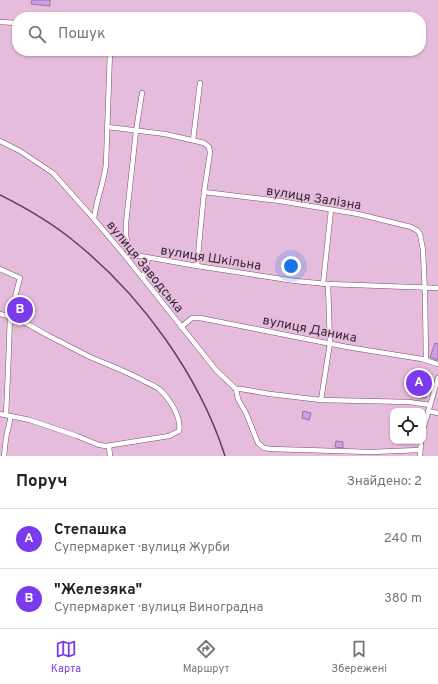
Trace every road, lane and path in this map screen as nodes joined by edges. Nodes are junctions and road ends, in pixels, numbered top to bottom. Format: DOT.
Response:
graph roads {
  1 [pos="0,22"];
  2 [pos="12,23"];
  3 [pos="110,56"];
  4 [pos="200,83"];
  5 [pos="142,93"];
  6 [pos="108,127"];
  7 [pos="136,131"];
  8 [pos="193,140"];
  9 [pos="0,141"];
  10 [pos="204,192"];
  11 [pos="332,210"];
  12 [pos="94,219"];
  13 [pos="128,256"];
  14 [pos="148,258"];
  15 [pos="197,266"];
  16 [pos="0,269"];
  17 [pos="143,278"];
  18 [pos="326,284"];
  19 [pos="425,288"];
  20 [pos="438,288"];
  21 [pos="0,314"];
  22 [pos="10,316"];
  23 [pos="181,327"];
  24 [pos="330,343"];
  25 [pos="426,360"];
  26 [pos="438,364"];
  27 [pos="438,378"];
  28 [pos="236,389"];
  29 [pos="321,400"];
  30 [pos="430,405"];
  31 [pos="428,410"];
  32 [pos="438,413"];
  33 [pos="0,414"];
  34 [pos="8,416"];
  35 [pos="426,418"];
  36 [pos="421,444"];
  37 [pos="109,446"];
  38 [pos="420,450"];
  39 [pos="4,456"];
  40 [pos="110,456"];
  41 [pos="420,456"];
  1 -- 2 [label="street"];
  3 -- 6 [label="street, вулиця Заводська"];
  4 -- 8 [label="street"];
  5 -- 7 [label="street"];
  6 -- 7 [label="street"];
  6 -- 12 [label="street, вулиця Заводська"];
  7 -- 8 [label="street"];
  7 -- 13 [label="street"];
  8 -- 10 [label="street"];
  9 -- 12 [label="street"];
  10 -- 11 [label="street, вулиця Залізна"];
  10 -- 15 [label="street"];
  11 -- 18 [label="street"];
  11 -- 19 [label="street, вулиця Залізна"];
  12 -- 13 [label="street, вулиця Заводська"];
  13 -- 14 [label="street, вулиця Шкільна"];
  13 -- 17 [label="street, вулиця Заводська"];
  14 -- 15 [label="street, вулиця Шкільна"];
  14 -- 17 [label="street"];
  15 -- 18 [label="street, вулиця Шкільна"];
  16 -- 22 [label="street"];
  17 -- 23 [label="street, вулиця Заводська"];
  18 -- 19 [label="street, вулиця Шкільна"];
  18 -- 24 [label="street"];
  19 -- 20 [label="street, вулиця Шкільна"];
  19 -- 25 [label="street"];
  21 -- 22 [label="street"];
  22 -- 34 [label="street"];
  22 -- 37 [label="street"];
  23 -- 24 [label="street, вулиця Даника"];
  23 -- 28 [label="street, вулиця Заводська"];
  24 -- 25 [label="street, вулиця Даника"];
  24 -- 29 [label="street"];
  25 -- 26 [label="street, вулиця Даника"];
  27 -- 30 [label="street"];
  28 -- 29 [label="street"];
  28 -- 38 [label="street, вулиця Заводська"];
  29 -- 30 [label="street"];
  30 -- 31 [label="street"];
  31 -- 32 [label="street"];
  31 -- 35 [label="street"];
  33 -- 34 [label="street"];
  34 -- 37 [label="street"];
  34 -- 39 [label="street"];
  36 -- 38 [label="street"];
  37 -- 40 [label="street"];
  38 -- 41 [label="street"];
}
